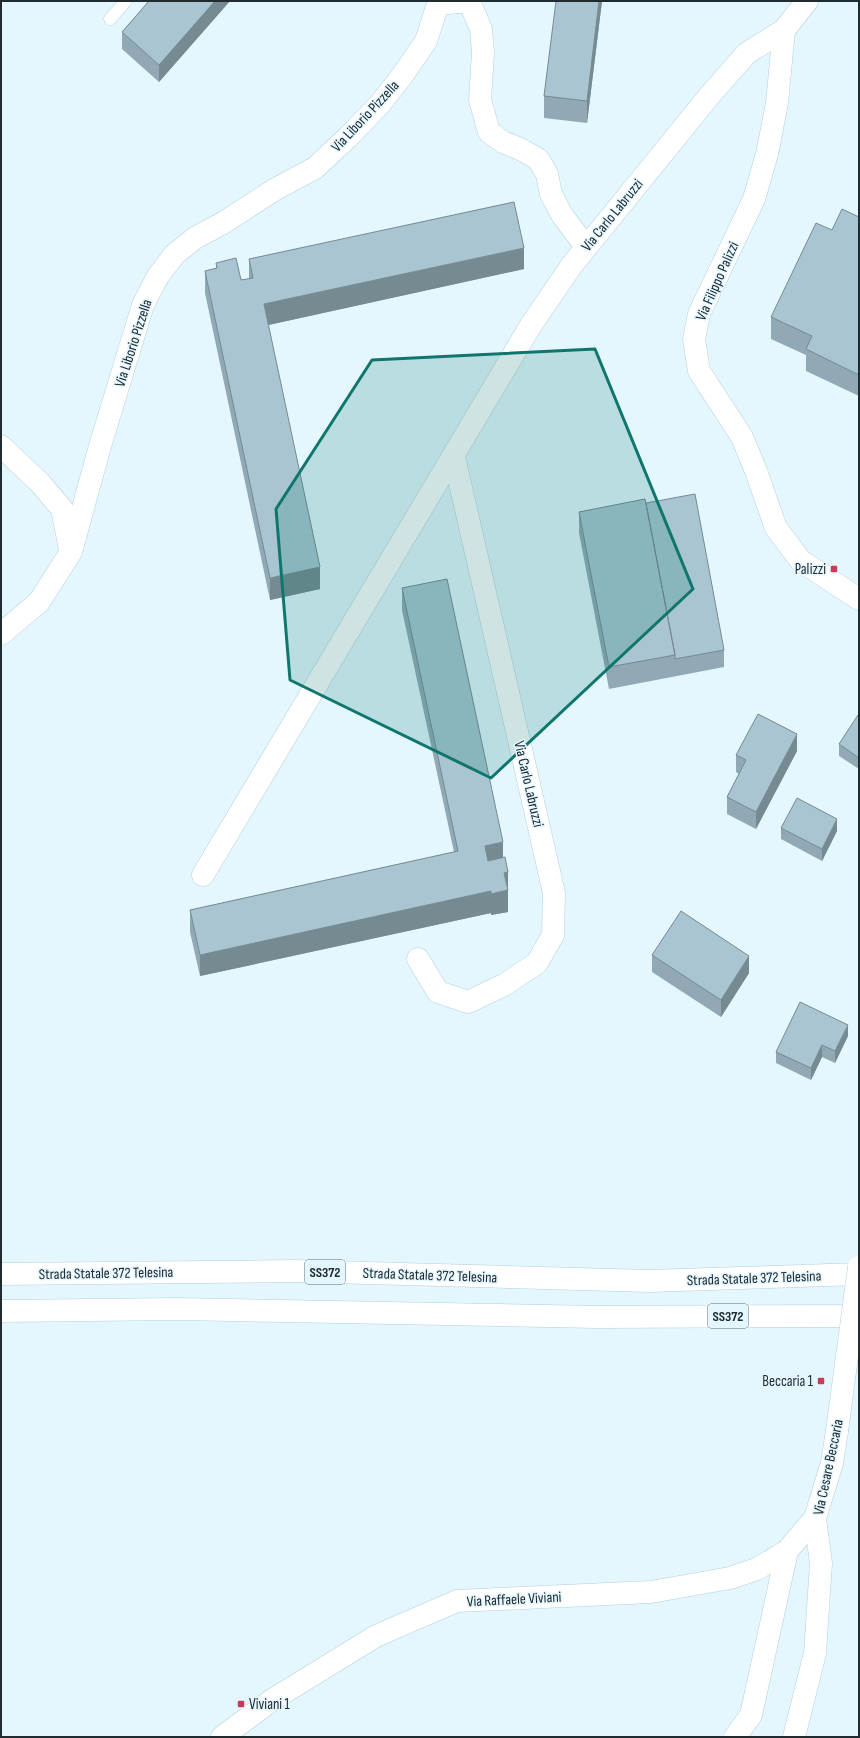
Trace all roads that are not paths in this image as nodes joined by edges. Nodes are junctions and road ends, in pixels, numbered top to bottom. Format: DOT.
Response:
graph roads {
  1 [pos="126,1"];
  2 [pos="807,1"];
  3 [pos="437,2"];
  4 [pos="110,19"];
  5 [pos="784,30"];
  6 [pos="586,247"];
  7 [pos="1,446"];
  8 [pos="454,457"];
  9 [pos="71,552"];
  10 [pos="859,599"];
  11 [pos="1,634"];
  12 [pos="203,875"];
  13 [pos="418,959"];
  14 [pos="859,1267"];
  15 [pos="1,1274"];
  16 [pos="859,1274"];
  17 [pos="1,1311"];
  18 [pos="859,1316"];
  19 [pos="816,1518"];
  20 [pos="787,1551"];
  21 [pos="222,1737"];
  22 [pos="735,1737"];
  23 [pos="794,1737"];
  1 -- 4 [label="lane"];
  2 -- 5 [label="main road, Via Carlo Labruzzi"];
  3 -- 6 [label="main road"];
  3 -- 9 [label="main road, Via Liborio Pizzella"];
  5 -- 6 [label="main road, Via Carlo Labruzzi"];
  5 -- 10 [label="main road, Via Filippo Palizzi"];
  6 -- 8 [label="main road, Via Carlo Labruzzi"];
  7 -- 9 [label="main road"];
  8 -- 12 [label="main road, Via Carlo Labruzzi"];
  8 -- 13 [label="main road, Via Carlo Labruzzi"];
  9 -- 11 [label="main road, Via Liborio Pizzella"];
  14 -- 19 [label="main road, Via Cesare Beccaria, bridge"];
  15 -- 16 [label="main road, Strada Statale 372 Telesina / SS372"];
  17 -- 18 [label="main road, SS372"];
  19 -- 20 [label="main road, Via Raffaele Viviani"];
  19 -- 23 [label="main road, Via Cesare Beccaria"];
  20 -- 21 [label="main road, Via Raffaele Viviani"];
  20 -- 22 [label="main road, Via Raffaele Viviani"];
}
